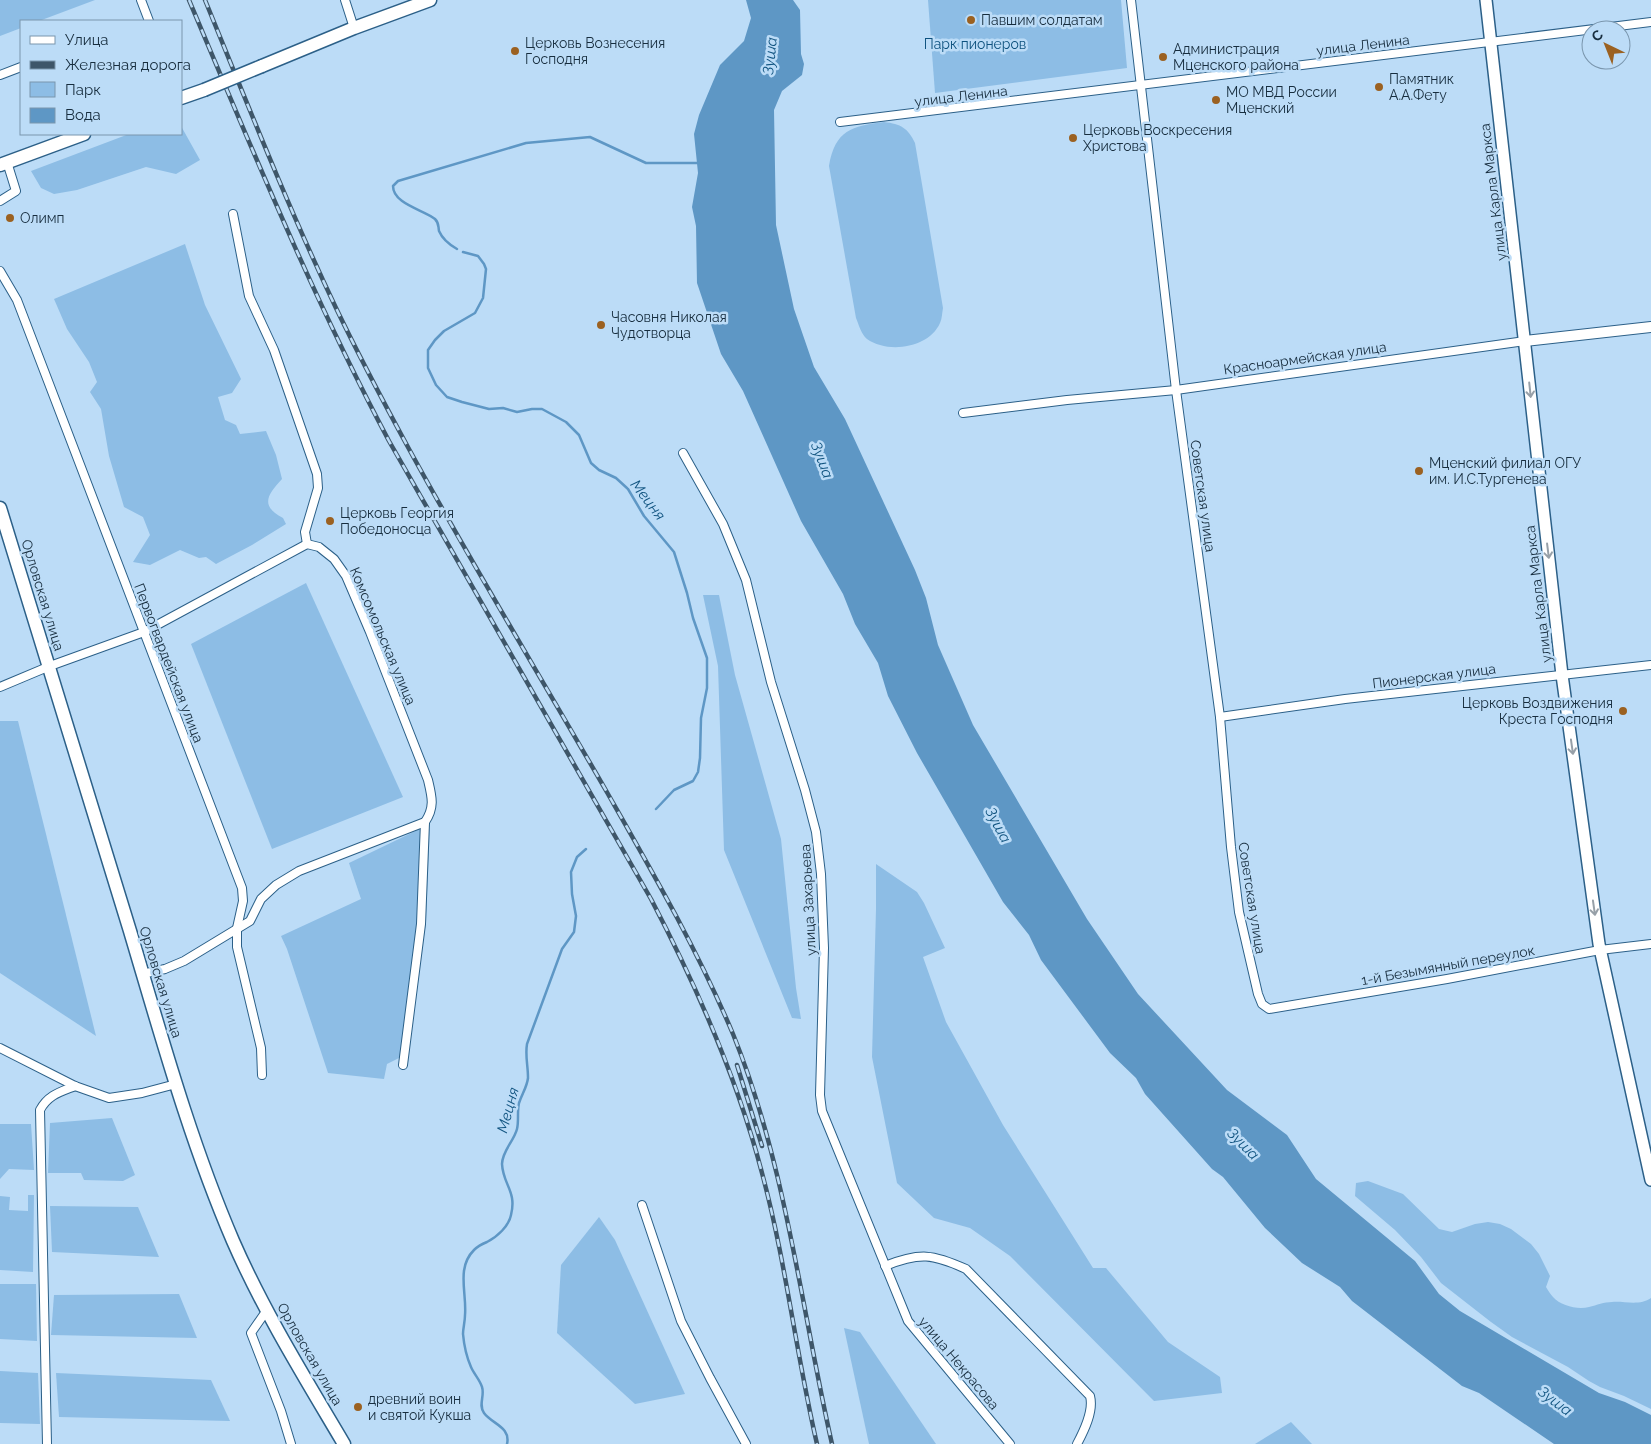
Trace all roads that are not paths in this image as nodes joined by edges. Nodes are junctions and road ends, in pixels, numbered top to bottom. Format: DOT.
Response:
graph roads {
  1 [pos="141,0"];
  2 [pos="345,0"];
  3 [pos="430,0"];
  4 [pos="1131,0"];
  5 [pos="1486,0"];
  6 [pos="149,20"];
  7 [pos="1651,22"];
  8 [pos="354,28"];
  9 [pos="1491,42"];
  10 [pos="20,68"];
  11 [pos="0,75"];
  12 [pos="1141,86"];
  13 [pos="182,98"];
  14 [pos="840,122"];
  15 [pos="81,135"];
  16 [pos="4,164"];
  17 [pos="0,201"];
  18 [pos="233,214"];
  19 [pos="0,271"];
  20 [pos="1651,327"];
  21 [pos="1525,341"];
  22 [pos="1176,390"];
  23 [pos="963,413"];
  24 [pos="683,453"];
  25 [pos="0,508"];
  26 [pos="306,544"];
  27 [pos="144,632"];
  28 [pos="1651,665"];
  29 [pos="50,666"];
  30 [pos="1562,675"];
  31 [pos="0,686"];
  32 [pos="1220,717"];
  33 [pos="425,822"];
  34 [pos="237,928"];
  35 [pos="1651,944"];
  36 [pos="1600,950"];
  37 [pos="142,974"];
  38 [pos="1258,994"];
  39 [pos="0,1048"];
  40 [pos="402,1064"];
  41 [pos="262,1075"];
  42 [pos="176,1084"];
  43 [pos="75,1086"];
  44 [pos="1650,1167"];
  45 [pos="1651,1180"];
  46 [pos="642,1205"];
  47 [pos="885,1266"];
  48 [pos="267,1310"];
  49 [pos="47,1444"];
  50 [pos="290,1444"];
  51 [pos="344,1444"];
  52 [pos="746,1444"];
  53 [pos="1010,1444"];
  54 [pos="1077,1444"];
  1 -- 6 [label="street"];
  2 -- 8 [label="street"];
  3 -- 8 [label="main road"];
  4 -- 12 [label="street, Советская улица"];
  5 -- 9 [label="main road, улица Карла Маркса"];
  7 -- 9 [label="street, улица Ленина"];
  8 -- 13 [label="main road, bridge"];
  9 -- 12 [label="street, улица Ленина"];
  9 -- 21 [label="main road, улица Карла Маркса"];
  10 -- 11 [label="street"];
  12 -- 14 [label="street, улица Ленина"];
  12 -- 22 [label="street, Советская улица"];
  15 -- 16 [label="main road"];
  16 -- 17 [label="street"];
  18 -- 26 [label="street"];
  19 -- 27 [label="street, Первогвардейская улица"];
  20 -- 21 [label="street, Красноармейская улица"];
  21 -- 22 [label="street, Красноармейская улица"];
  21 -- 30 [label="main road, улица Карла Маркса, one-way"];
  22 -- 23 [label="street, Красноармейская улица"];
  22 -- 32 [label="street, Советская улица"];
  24 -- 47 [label="street, улица Захарьева"];
  25 -- 29 [label="main road, Орловская улица"];
  26 -- 27 [label="street"];
  26 -- 33 [label="street, Комсомольская улица"];
  27 -- 29 [label="street"];
  27 -- 34 [label="street, Первогвардейская улица"];
  28 -- 30 [label="street, Пионерская улица"];
  29 -- 31 [label="street"];
  29 -- 37 [label="main road, Орловская улица"];
  30 -- 32 [label="street, Пионерская улица"];
  30 -- 36 [label="main road, улица Карла Маркса, one-way"];
  32 -- 38 [label="street, Советская улица"];
  33 -- 34 [label="street"];
  33 -- 40 [label="street, Комсомольская улица"];
  34 -- 37 [label="street"];
  34 -- 41 [label="street, Первогвардейская улица"];
  35 -- 36 [label="street, 1-й Безымянный переулок"];
  36 -- 38 [label="street, 1-й Безымянный переулок"];
  36 -- 44 [label="main road, улица Карла Маркса"];
  37 -- 42 [label="main road, Орловская улица"];
  39 -- 43 [label="street"];
  42 -- 43 [label="street"];
  42 -- 48 [label="main road, Орловская улица"];
  43 -- 49 [label="street"];
  44 -- 45 [label="main road, улица Карла Маркса"];
  46 -- 52 [label="street"];
  47 -- 53 [label="street, улица Некрасова"];
  47 -- 54 [label="street"];
  48 -- 50 [label="street"];
  48 -- 51 [label="main road, Орловская улица"];
}
